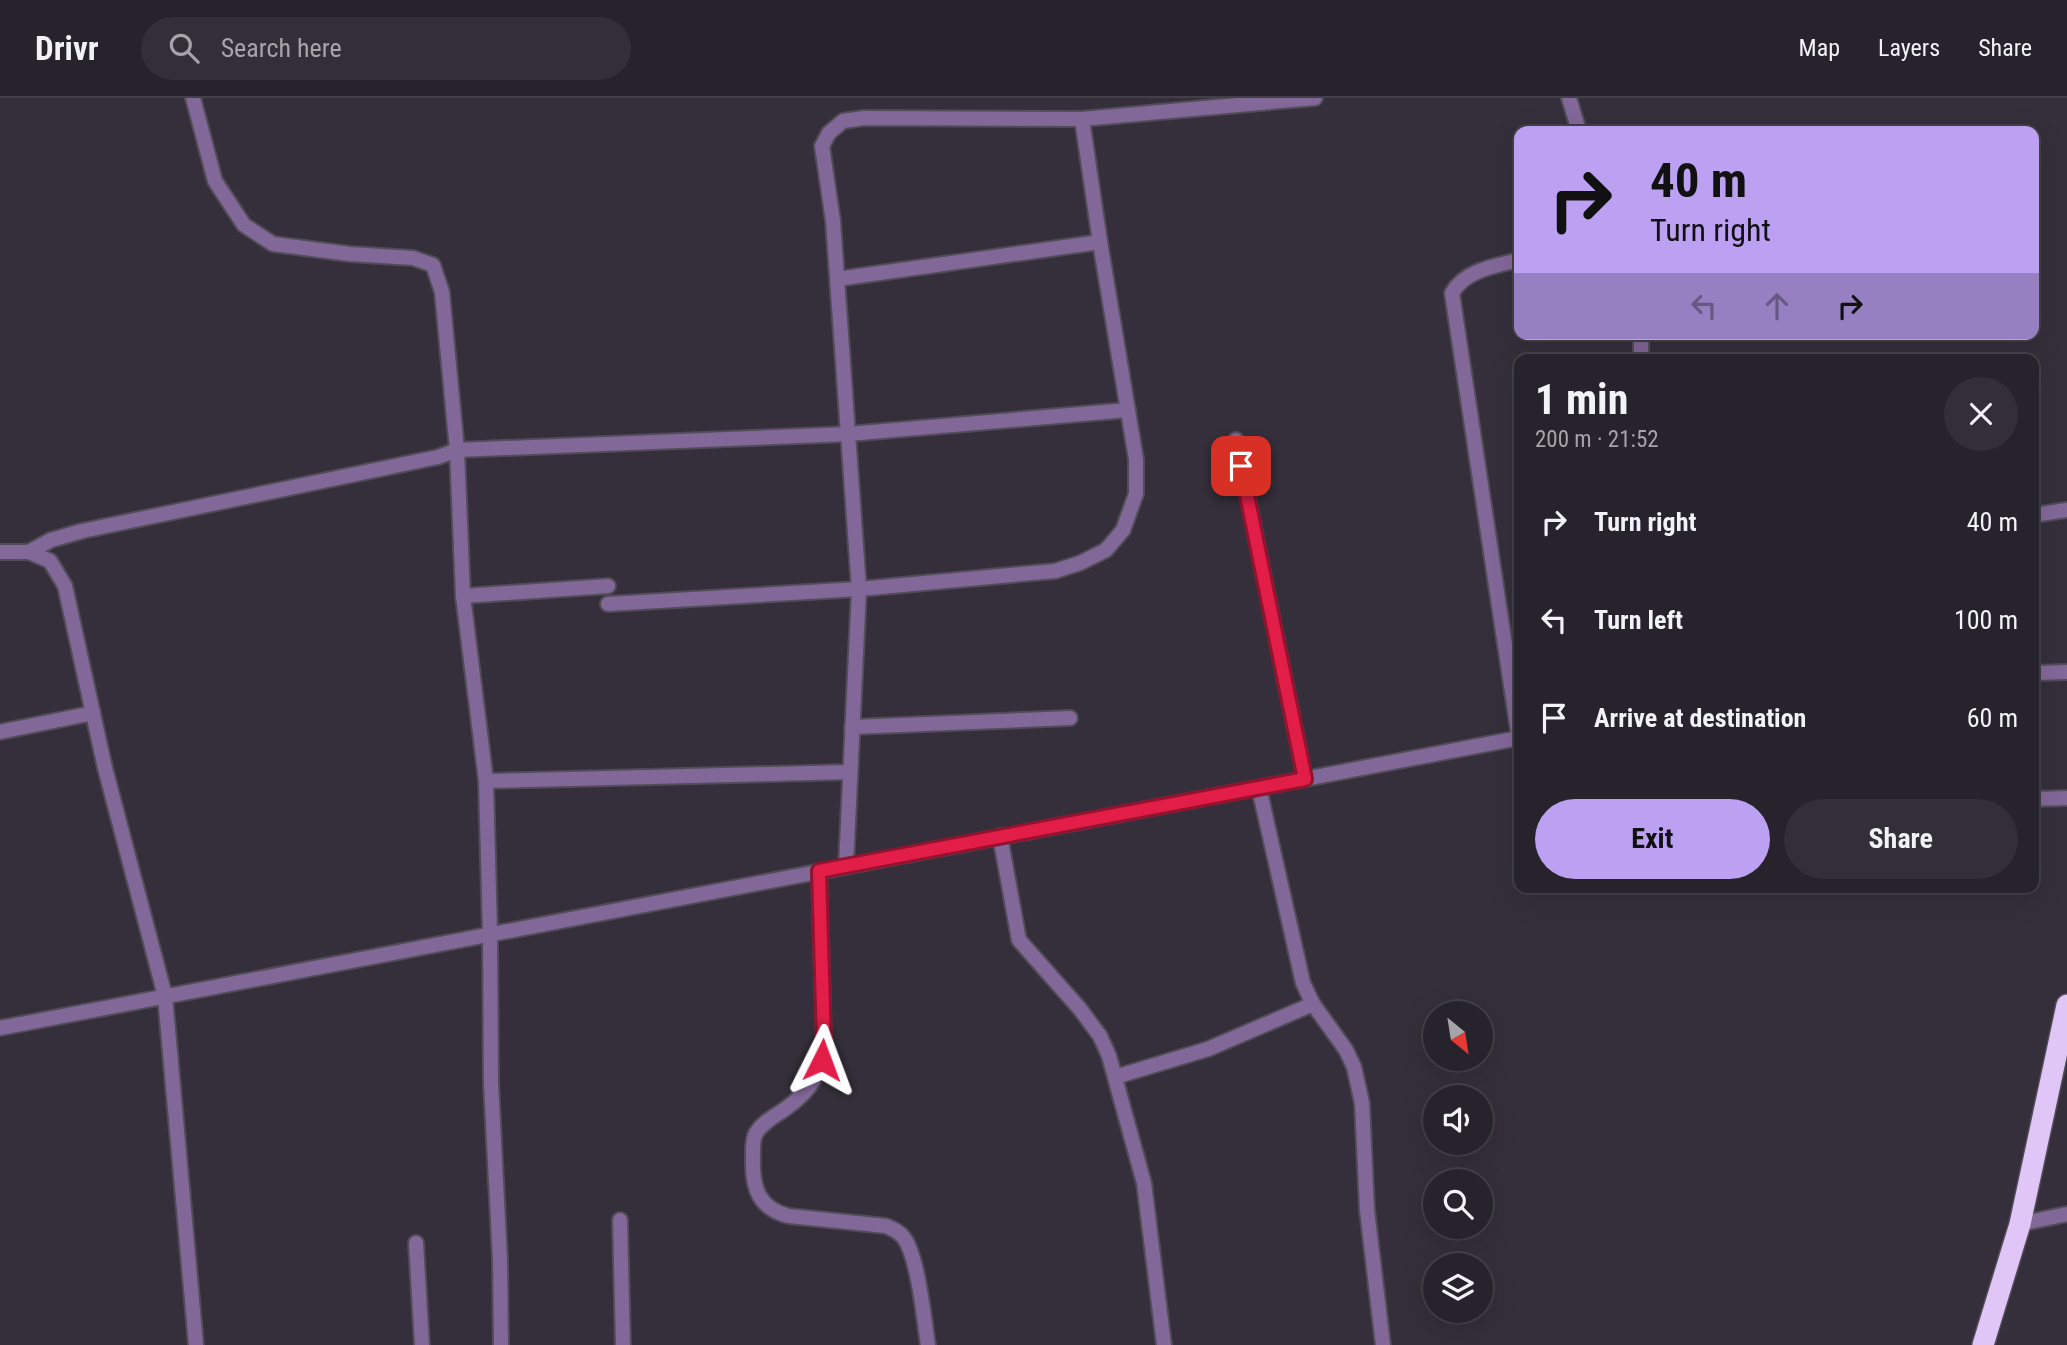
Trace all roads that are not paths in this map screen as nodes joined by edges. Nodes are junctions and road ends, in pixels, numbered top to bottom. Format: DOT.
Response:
graph roads {
  1 [pos="193,98"];
  2 [pos="1306,98"];
  3 [pos="1315,98"];
  4 [pos="1569,98"];
  5 [pos="1082,119"];
  6 [pos="1577,126"];
  7 [pos="1100,243"];
  8 [pos="1514,261"];
  9 [pos="837,279"];
  10 [pos="1128,410"];
  11 [pos="848,435"];
  12 [pos="1236,440"];
  13 [pos="457,450"];
  14 [pos="2067,510"];
  15 [pos="2039,514"];
  16 [pos="0,552"];
  17 [pos="29,552"];
  18 [pos="608,586"];
  19 [pos="859,589"];
  20 [pos="463,596"];
  21 [pos="608,604"];
  22 [pos="2067,672"];
  23 [pos="2039,673"];
  24 [pos="1514,706"];
  25 [pos="93,713"];
  26 [pos="1070,718"];
  27 [pos="852,727"];
  28 [pos="0,732"];
  29 [pos="1514,739"];
  30 [pos="850,772"];
  31 [pos="1305,779"];
  32 [pos="486,781"];
  33 [pos="1259,788"];
  34 [pos="2067,798"];
  35 [pos="2039,799"];
  36 [pos="1000,836"];
  37 [pos="846,866"];
  38 [pos="819,871"];
  39 [pos="490,933"];
  40 [pos="165,996"];
  41 [pos="1313,1004"];
  42 [pos="2067,1005"];
  43 [pos="0,1028"];
  44 [pos="1115,1077"];
  45 [pos="2067,1214"];
  46 [pos="620,1220"];
  47 [pos="2020,1224"];
  48 [pos="416,1243"];
  49 [pos="196,1345"];
  50 [pos="422,1345"];
  51 [pos="501,1345"];
  52 [pos="623,1345"];
  53 [pos="928,1345"];
  54 [pos="1164,1345"];
  55 [pos="1383,1345"];
  56 [pos="1983,1345"];
  1 -- 13 [label="street"];
  2 -- 3 [label="street"];
  2 -- 5 [label="street"];
  4 -- 6 [label="street"];
  5 -- 7 [label="street"];
  5 -- 9 [label="street"];
  7 -- 9 [label="street"];
  7 -- 10 [label="street"];
  8 -- 24 [label="street"];
  9 -- 11 [label="street"];
  10 -- 11 [label="street"];
  10 -- 19 [label="street"];
  11 -- 13 [label="street"];
  11 -- 19 [label="street"];
  12 -- 31 [label="street"];
  13 -- 17 [label="street"];
  13 -- 20 [label="street"];
  14 -- 15 [label="street"];
  16 -- 17 [label="street"];
  17 -- 25 [label="street"];
  18 -- 20 [label="street"];
  19 -- 21 [label="street"];
  19 -- 27 [label="street"];
  20 -- 32 [label="street"];
  22 -- 23 [label="street"];
  25 -- 28 [label="street"];
  25 -- 40 [label="street"];
  26 -- 27 [label="street"];
  27 -- 30 [label="street"];
  29 -- 31 [label="street"];
  30 -- 32 [label="street"];
  30 -- 37 [label="street"];
  31 -- 33 [label="street"];
  32 -- 39 [label="street"];
  33 -- 36 [label="street"];
  33 -- 41 [label="street"];
  34 -- 35 [label="street"];
  36 -- 37 [label="street"];
  36 -- 44 [label="street"];
  37 -- 38 [label="street"];
  38 -- 39 [label="street"];
  38 -- 53 [label="street"];
  39 -- 40 [label="street"];
  39 -- 51 [label="street"];
  40 -- 43 [label="street"];
  40 -- 49 [label="street"];
  41 -- 44 [label="street"];
  41 -- 55 [label="street"];
  42 -- 47 [label="highway"];
  44 -- 54 [label="street"];
  45 -- 47 [label="street"];
  46 -- 52 [label="street"];
  47 -- 56 [label="highway"];
  48 -- 50 [label="street"];
}
